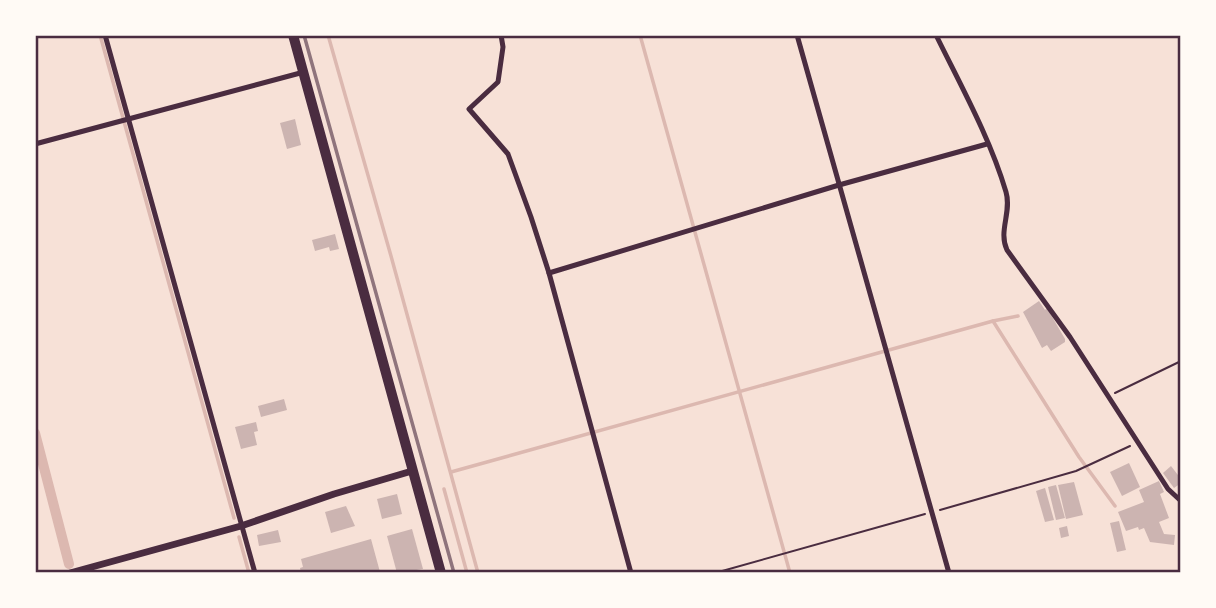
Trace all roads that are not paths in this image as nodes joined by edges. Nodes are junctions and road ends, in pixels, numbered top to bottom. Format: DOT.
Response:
graph roads {
  1 [pos="104,35"];
  2 [pos="293,35"];
  3 [pos="501,35"];
  4 [pos="797,35"];
  5 [pos="936,35"];
  6 [pos="304,72"];
  7 [pos="128,118"];
  8 [pos="35,144"];
  9 [pos="988,144"];
  10 [pos="839,185"];
  11 [pos="549,273"];
  12 [pos="412,471"];
  13 [pos="1181,501"];
  14 [pos="241,526"];
  15 [pos="71,573"];
  16 [pos="255,573"];
  17 [pos="441,573"];
  18 [pos="631,573"];
  19 [pos="949,573"];
  1 -- 7 [label="street"];
  2 -- 6 [label="highway"];
  3 -- 11 [label="street"];
  4 -- 10 [label="street"];
  5 -- 9 [label="street"];
  6 -- 7 [label="street"];
  6 -- 12 [label="highway"];
  7 -- 8 [label="street"];
  7 -- 14 [label="street"];
  9 -- 10 [label="street"];
  9 -- 13 [label="street"];
  10 -- 11 [label="street"];
  10 -- 19 [label="street"];
  11 -- 18 [label="street"];
  12 -- 14 [label="street"];
  12 -- 17 [label="highway"];
  14 -- 15 [label="street"];
  14 -- 16 [label="street"];
}
